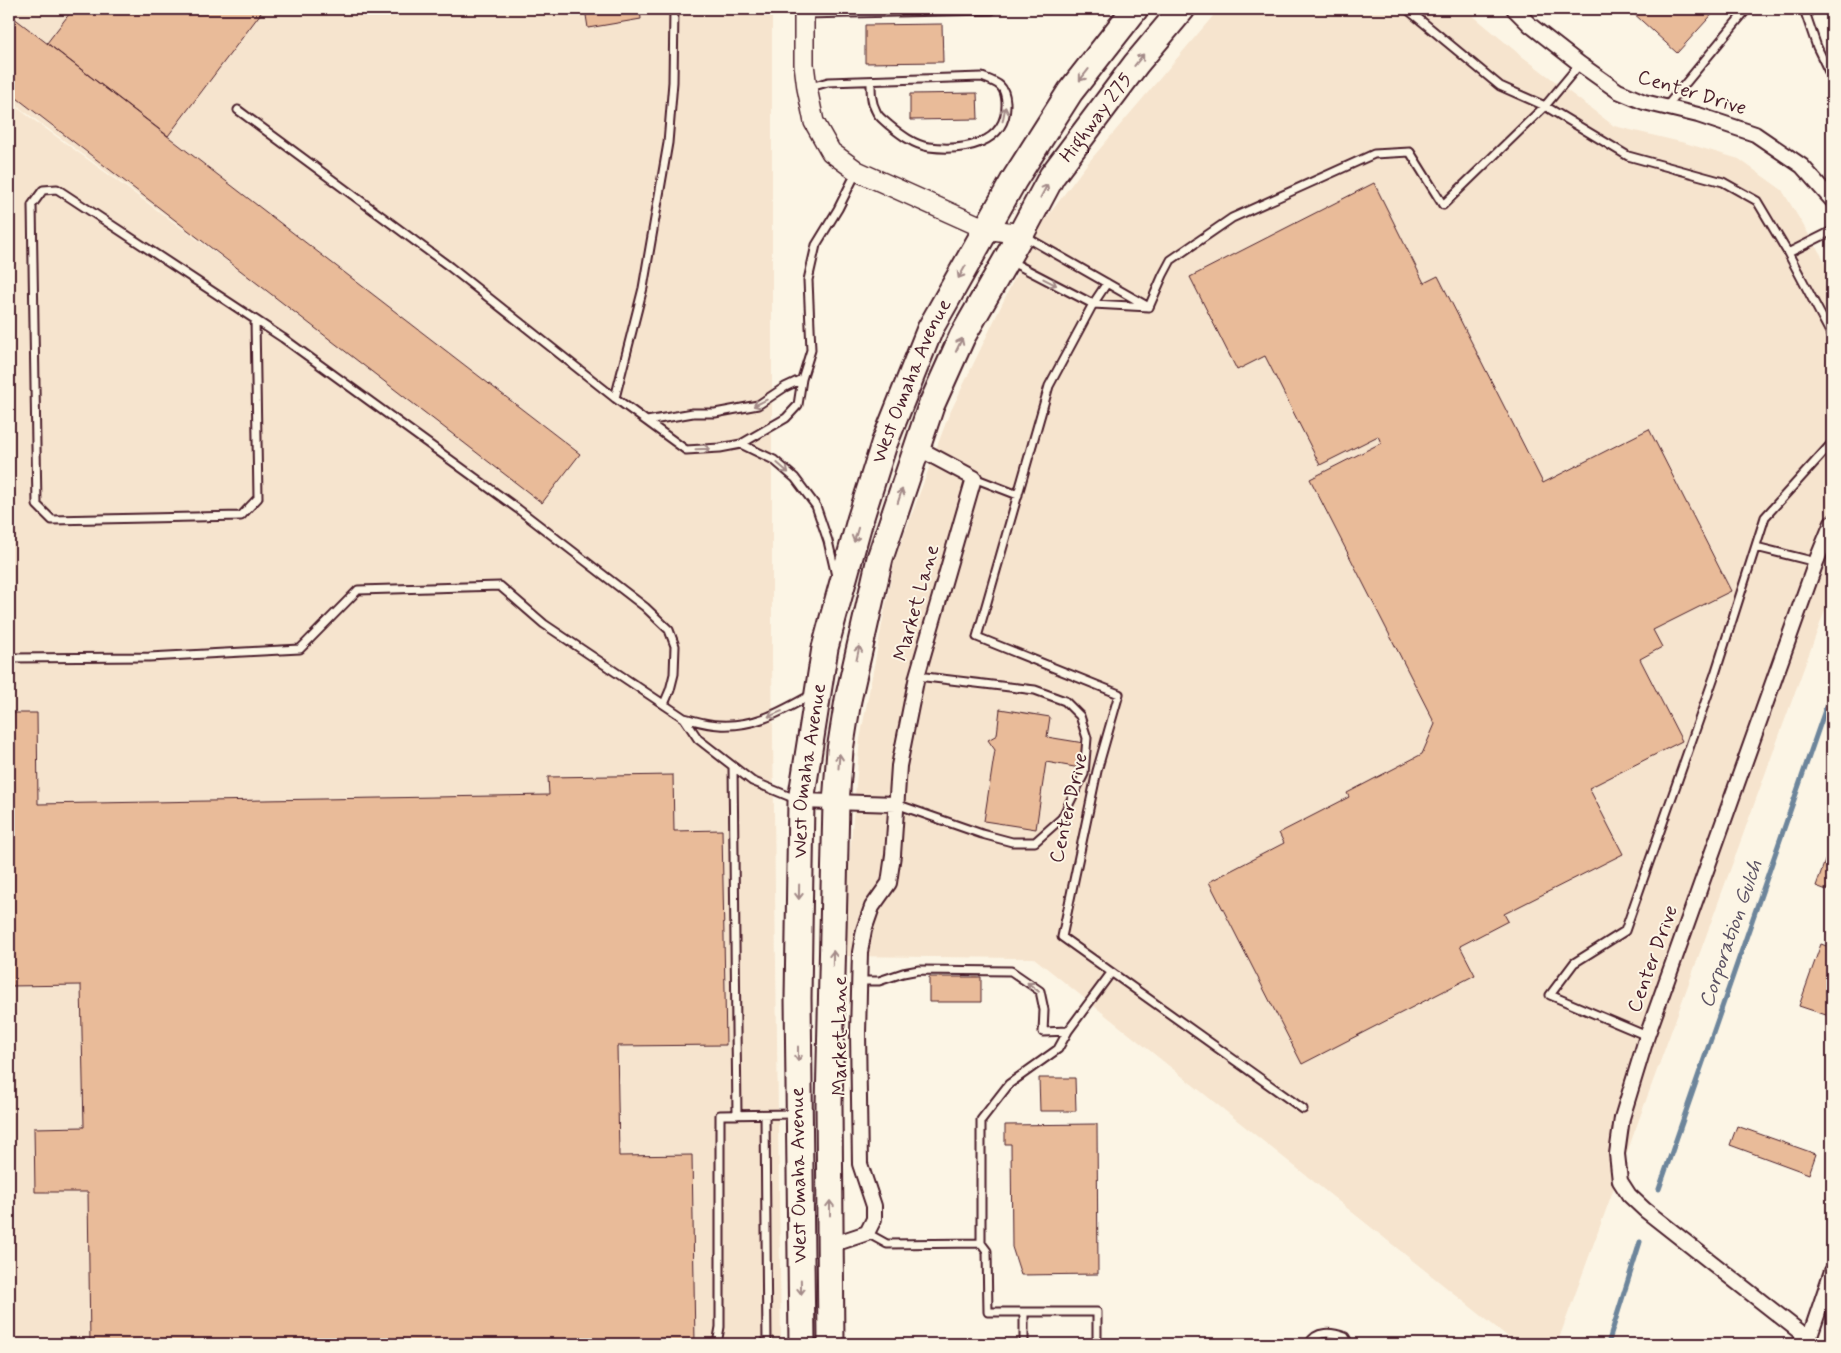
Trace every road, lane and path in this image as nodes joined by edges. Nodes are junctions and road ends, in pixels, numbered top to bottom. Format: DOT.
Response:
graph roads {
  1 [pos="674,9"];
  2 [pos="1135,9"];
  3 [pos="1182,9"];
  4 [pos="1407,9"];
  5 [pos="1514,9"];
  6 [pos="1747,9"];
  7 [pos="1804,9"];
  8 [pos="992,10"];
  9 [pos="804,11"];
  10 [pos="1580,64"];
  11 [pos="1832,78"];
  12 [pos="871,81"];
  13 [pos="807,88"];
  14 [pos="1545,106"];
  15 [pos="1666,107"];
  16 [pos="238,110"];
  17 [pos="857,171"];
  18 [pos="1832,200"];
  19 [pos="986,229"];
  20 [pos="1832,231"];
  21 [pos="1021,234"];
  22 [pos="1788,253"];
  23 [pos="1006,260"];
  24 [pos="1107,283"];
  25 [pos="1093,304"];
  26 [pos="1149,307"];
  27 [pos="255,320"];
  28 [pos="1832,336"];
  29 [pos="802,379"];
  30 [pos="615,398"];
  31 [pos="646,421"];
  32 [pos="1832,443"];
  33 [pos="741,444"];
  34 [pos="916,448"];
  35 [pos="974,478"];
  36 [pos="1018,495"];
  37 [pos="1832,523"];
  38 [pos="1756,547"];
  39 [pos="1816,562"];
  40 [pos="840,592"];
  41 [pos="9,658"];
  42 [pos="917,676"];
  43 [pos="818,691"];
  44 [pos="664,704"];
  45 [pos="684,718"];
  46 [pos="733,767"];
  47 [pos="801,801"];
  48 [pos="836,803"];
  49 [pos="896,804"];
  50 [pos="1111,973"];
  51 [pos="860,981"];
  52 [pos="1068,1031"];
  53 [pos="1647,1036"];
  54 [pos="1302,1109"];
  55 [pos="798,1114"];
  56 [pos="737,1115"];
  57 [pos="765,1115"];
  58 [pos="867,1233"];
  59 [pos="830,1240"];
  60 [pos="981,1243"];
  61 [pos="1832,1271"];
  62 [pos="1024,1312"];
  63 [pos="1810,1342"];
  64 [pos="718,1344"];
  65 [pos="767,1344"];
  66 [pos="802,1344"];
  67 [pos="831,1344"];
  68 [pos="1024,1344"];
  69 [pos="1097,1344"];
  70 [pos="1309,1344"];
  71 [pos="1349,1344"];
  1 -- 30 [label="lane"];
  2 -- 19 [label="highway, Highway 275, one-way"];
  21 -- 3 [label="highway, Highway 275, one-way"];
  4 -- 14 [label="lane"];
  5 -- 10 [label="street, Center Drive"];
  6 -- 15 [label="lane"];
  7 -- 11 [label="lane"];
  8 -- 9 [label="lane"];
  9 -- 13 [label="street"];
  10 -- 14 [label="lane"];
  10 -- 15 [label="street, Center Drive"];
  12 -- 12 [label="lane, one-way"];
  12 -- 13 [label="lane"];
  13 -- 17 [label="street"];
  14 -- 22 [label="lane"];
  14 -- 26 [label="lane"];
  15 -- 18 [label="street, Center Drive"];
  16 -- 30 [label="lane"];
  17 -- 19 [label="street"];
  17 -- 29 [label="lane"];
  19 -- 21 [label="street"];
  19 -- 23 [label="street"];
  19 -- 40 [label="highway, West Omaha Avenue, one-way"];
  20 -- 22 [label="lane"];
  21 -- 23 [label="highway, West Omaha Avenue"];
  21 -- 24 [label="lane"];
  22 -- 28 [label="lane"];
  23 -- 25 [label="lane, one-way"];
  34 -- 23 [label="highway, West Omaha Avenue, one-way"];
  24 -- 25 [label="lane"];
  24 -- 26 [label="lane"];
  25 -- 26 [label="lane"];
  25 -- 36 [label="lane"];
  27 -- 27 [label="lane"];
  27 -- 44 [label="lane"];
  29 -- 31 [label="lane, one-way"];
  29 -- 33 [label="lane"];
  30 -- 31 [label="lane"];
  31 -- 33 [label="lane, one-way"];
  32 -- 38 [label="lane"];
  33 -- 40 [label="lane, one-way"];
  34 -- 35 [label="street"];
  48 -- 34 [label="highway, West Omaha Avenue, one-way"];
  35 -- 36 [label="lane"];
  35 -- 42 [label="street, Market Lane"];
  36 -- 50 [label="lane, Center Drive"];
  37 -- 39 [label="street, Center Drive"];
  38 -- 39 [label="lane"];
  38 -- 53 [label="lane"];
  39 -- 53 [label="street, Center Drive"];
  40 -- 43 [label="highway, West Omaha Avenue"];
  41 -- 44 [label="lane"];
  42 -- 49 [label="street, Market Lane"];
  42 -- 49 [label="lane"];
  43 -- 45 [label="lane, one-way"];
  43 -- 47 [label="highway, West Omaha Avenue"];
  44 -- 45 [label="lane"];
  45 -- 46 [label="lane"];
  46 -- 47 [label="lane"];
  46 -- 56 [label="lane"];
  47 -- 48 [label="street"];
  47 -- 55 [label="highway, West Omaha Avenue, one-way"];
  48 -- 49 [label="street"];
  59 -- 48 [label="highway, West Omaha Avenue, one-way"];
  49 -- 51 [label="street, Market Lane"];
  50 -- 52 [label="lane"];
  50 -- 54 [label="lane, Center Drive"];
  52 -- 51 [label="lane, one-way"];
  51 -- 58 [label="street, Market Lane"];
  52 -- 60 [label="lane"];
  53 -- 63 [label="street, Center Drive"];
  55 -- 57 [label="lane"];
  55 -- 66 [label="highway, West Omaha Avenue, one-way"];
  56 -- 57 [label="lane"];
  56 -- 64 [label="lane"];
  57 -- 65 [label="lane"];
  58 -- 59 [label="street"];
  58 -- 60 [label="lane"];
  59 -- 67 [label="highway, West Omaha Avenue"];
  60 -- 62 [label="lane"];
  61 -- 63 [label="street"];
  62 -- 68 [label="lane"];
  62 -- 69 [label="lane"];
  70 -- 71 [label="lane"];
}
